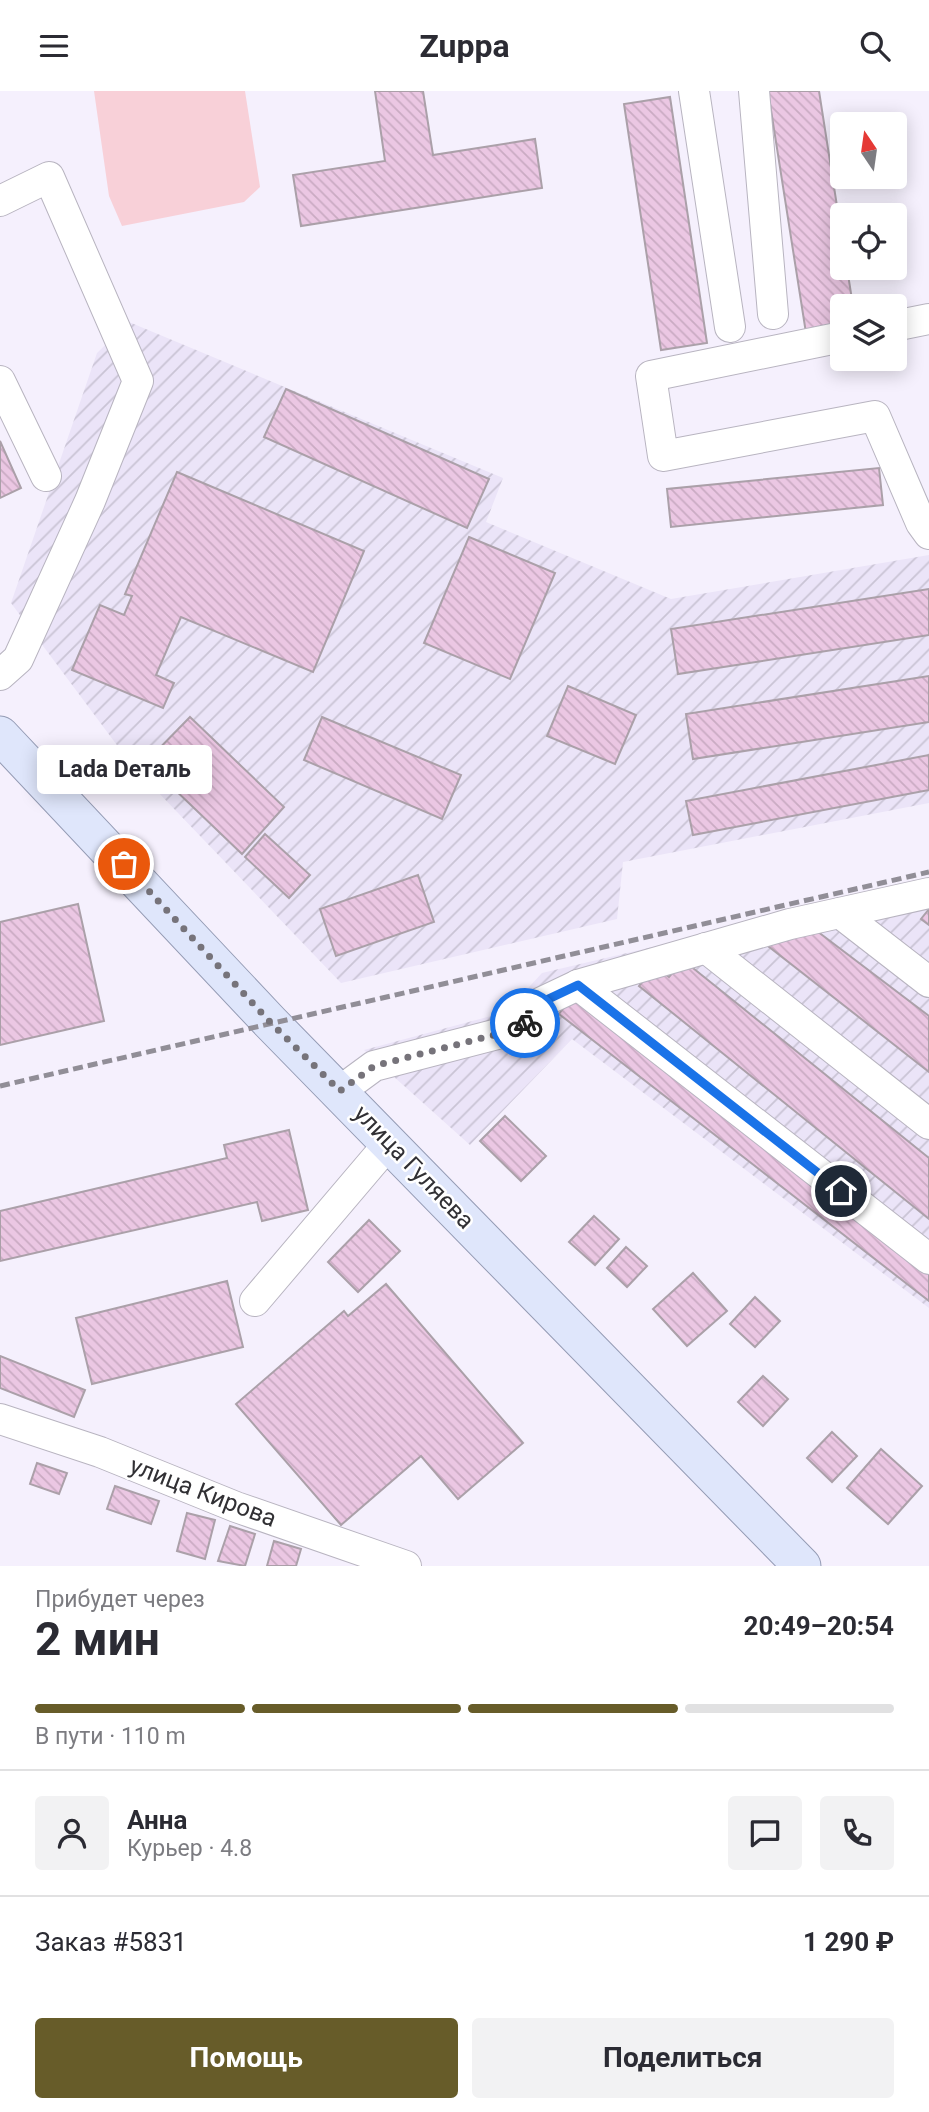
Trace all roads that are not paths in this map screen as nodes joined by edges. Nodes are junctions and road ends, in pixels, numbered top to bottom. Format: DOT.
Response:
graph roads {
  1 [pos="694,91"];
  2 [pos="754,91"];
  3 [pos="0,201"];
  4 [pos="774,314"];
  5 [pos="929,319"];
  6 [pos="907,323"];
  7 [pos="730,327"];
  8 [pos="830,339"];
  9 [pos="0,381"];
  10 [pos="46,476"];
  11 [pos="929,534"];
  12 [pos="0,675"];
  13 [pos="0,735"];
  14 [pos="929,893"];
  15 [pos="840,913"];
  16 [pos="706,949"];
  17 [pos="929,982"];
  18 [pos="578,985"];
  19 [pos="340,1091"];
  20 [pos="929,1124"];
  21 [pos="390,1142"];
  22 [pos="929,1259"];
  23 [pos="255,1301"];
  24 [pos="0,1419"];
  25 [pos="406,1566"];
  26 [pos="802,1566"];
  1 -- 7 [label="street"];
  2 -- 4 [label="street"];
  3 -- 12 [label="street"];
  5 -- 6 [label="street"];
  8 -- 11 [label="street"];
  9 -- 10 [label="street"];
  13 -- 19 [label="main road, улица Гуляева"];
  14 -- 15 [label="street"];
  15 -- 16 [label="street"];
  15 -- 17 [label="street"];
  16 -- 18 [label="street"];
  16 -- 20 [label="street"];
  18 -- 19 [label="street"];
  18 -- 22 [label="street"];
  19 -- 21 [label="main road, улица Гуляева"];
  21 -- 23 [label="street"];
  21 -- 26 [label="main road, улица Гуляева"];
  24 -- 25 [label="street, улица Кирова"];
}
